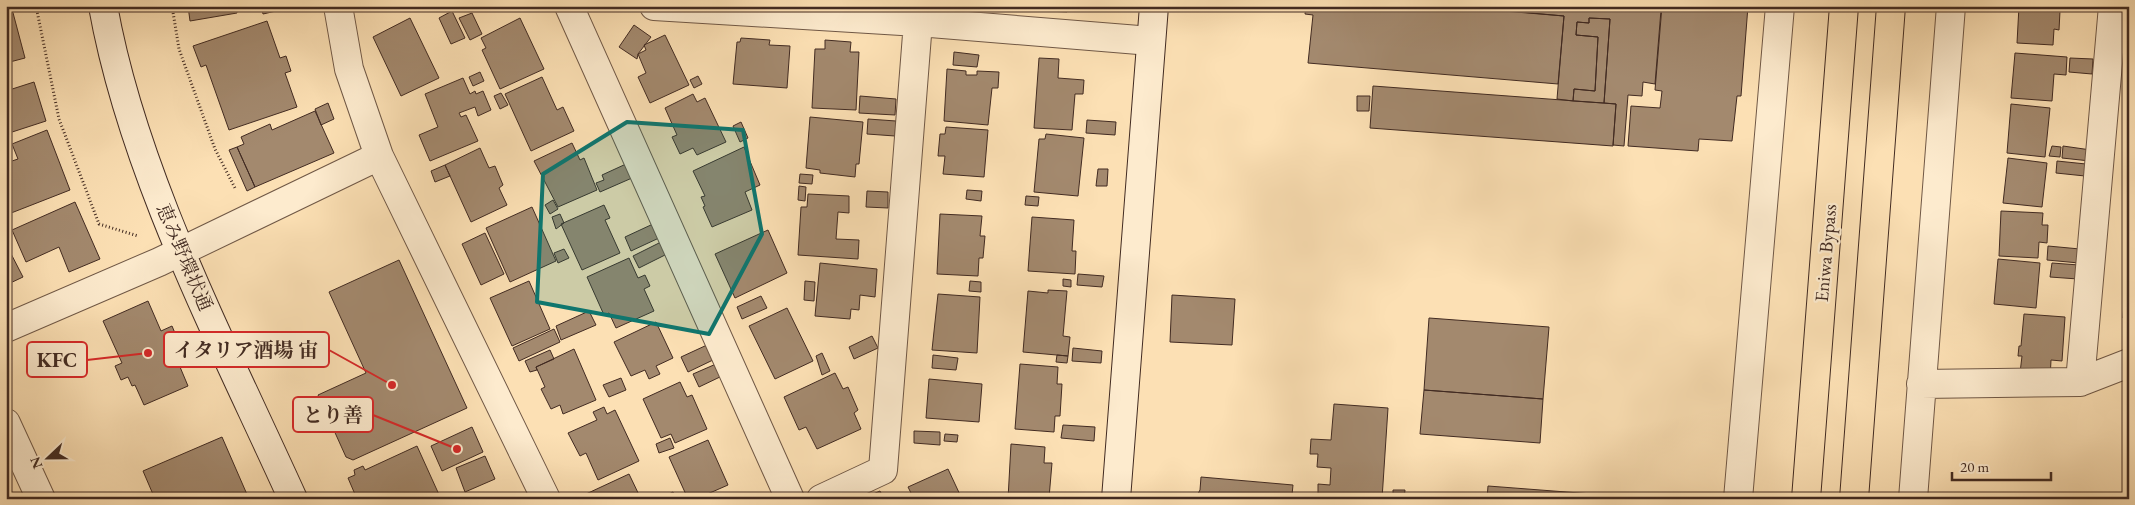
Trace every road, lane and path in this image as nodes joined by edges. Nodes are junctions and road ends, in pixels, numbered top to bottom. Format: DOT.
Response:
graph roads {
  1 [pos="103,6"];
  2 [pos="172,6"];
  3 [pos="338,6"];
  4 [pos="569,6"];
  5 [pos="654,6"];
  6 [pos="1154,6"];
  7 [pos="1780,6"];
  8 [pos="1844,6"];
  9 [pos="1891,6"];
  10 [pos="1951,6"];
  11 [pos="2113,6"];
  12 [pos="918,22"];
  13 [pos="1151,41"];
  14 [pos="379,156"];
  15 [pos="237,191"];
  16 [pos="182,251"];
  17 [pos="6,328"];
  18 [pos="2129,363"];
  19 [pos="2080,382"];
  20 [pos="1921,384"];
  21 [pos="6,423"];
  22 [pos="41,499"];
  23 [pos="293,499"];
  24 [pos="546,499"];
  25 [pos="790,499"];
  26 [pos="821,499"];
  27 [pos="1116,499"];
  28 [pos="1738,499"];
  29 [pos="1806,499"];
  30 [pos="1854,499"];
  31 [pos="1913,499"];
  1 -- 16 [label="street, 恵み野環状通"];
  2 -- 15 [label="path"];
  3 -- 14 [label="street"];
  4 -- 25 [label="street"];
  5 -- 12 [label="street"];
  6 -- 13 [label="street"];
  7 -- 28 [label="street"];
  8 -- 29 [label="highway, Eniwa Bypass"];
  9 -- 30 [label="highway"];
  10 -- 20 [label="street"];
  11 -- 19 [label="street"];
  12 -- 13 [label="street"];
  12 -- 26 [label="street"];
  13 -- 27 [label="street"];
  14 -- 16 [label="street"];
  14 -- 24 [label="street"];
  16 -- 17 [label="street"];
  16 -- 23 [label="street, 恵み野環状通"];
  18 -- 19 [label="street"];
  19 -- 20 [label="street"];
  20 -- 31 [label="street"];
  21 -- 22 [label="street"];
}
